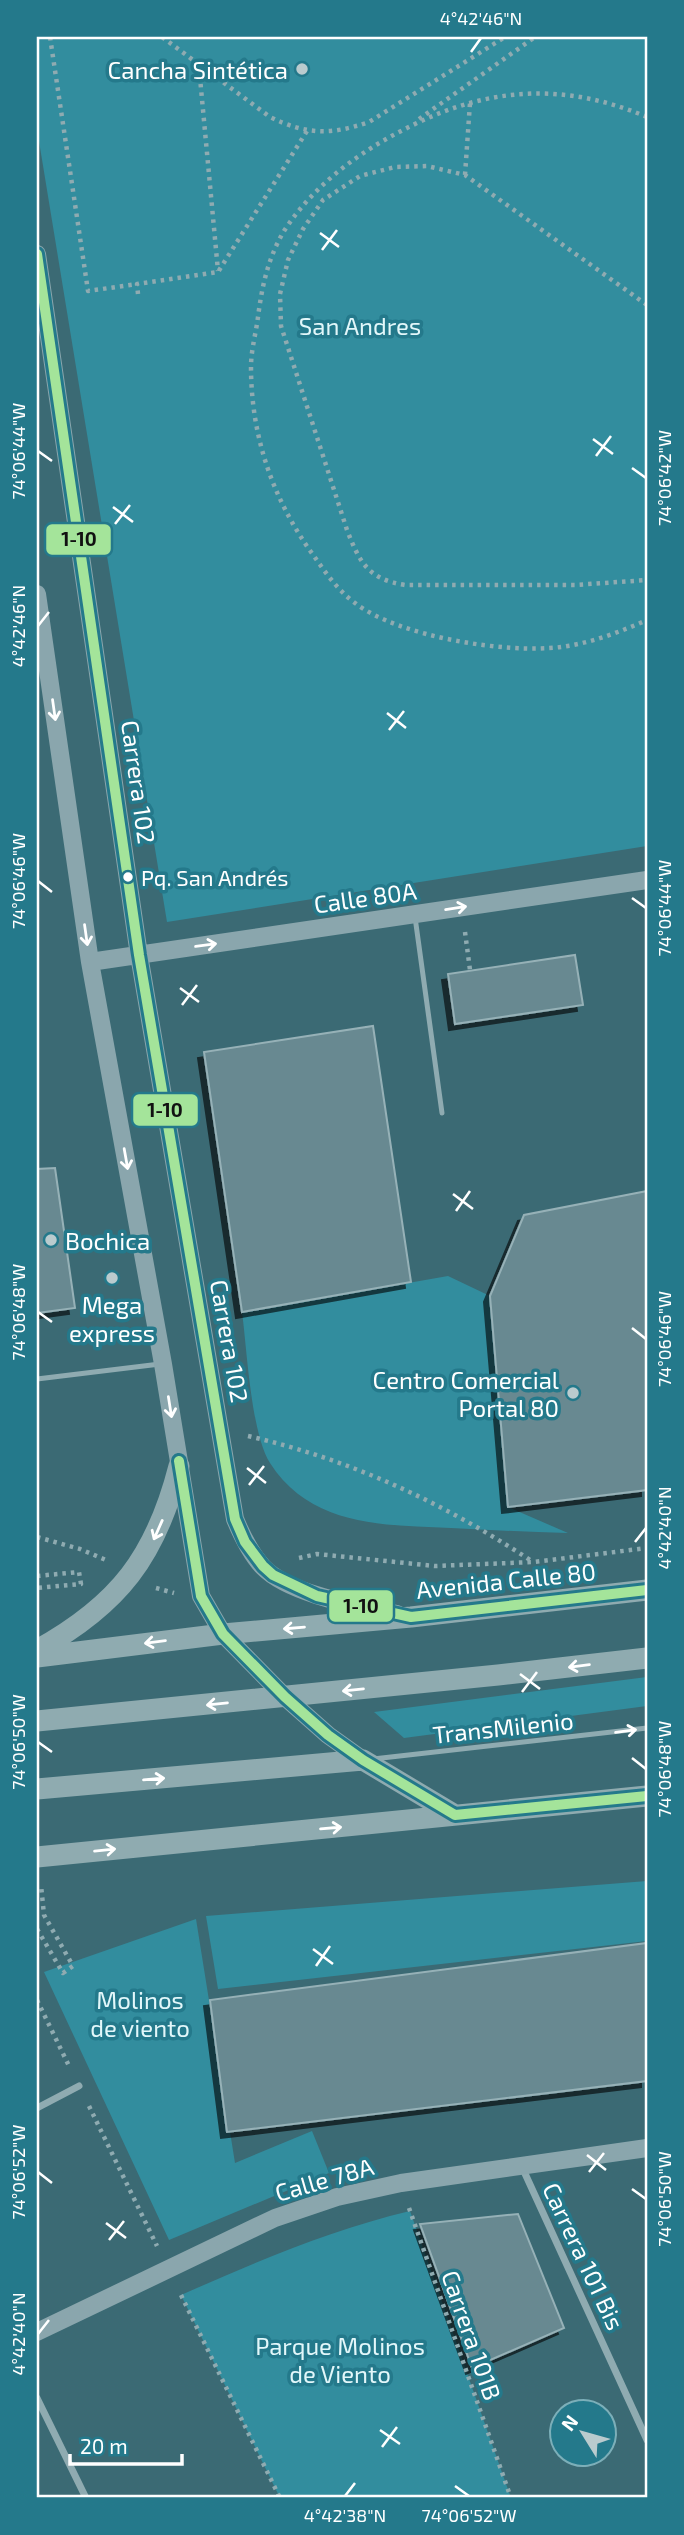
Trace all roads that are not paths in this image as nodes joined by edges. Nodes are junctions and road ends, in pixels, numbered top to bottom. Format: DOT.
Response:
graph roads {
  1 [pos="37,254"];
  2 [pos="37,594"];
  3 [pos="647,880"];
  4 [pos="415,914"];
  5 [pos="139,955"];
  6 [pos="90,962"];
  7 [pos="442,1113"];
  8 [pos="163,1364"];
  9 [pos="37,1379"];
  10 [pos="180,1466"];
  11 [pos="647,1590"];
  12 [pos="411,1618"];
  13 [pos="223,1634"];
  14 [pos="37,1650"];
  15 [pos="37,1657"];
  16 [pos="647,1658"];
  17 [pos="285,1697"];
  18 [pos="37,1721"];
  19 [pos="647,1728"];
  20 [pos="363,1760"];
  21 [pos="37,1789"];
  22 [pos="647,1796"];
  23 [pos="455,1815"];
  24 [pos="37,1857"];
  25 [pos="79,2086"];
  26 [pos="37,2108"];
  27 [pos="647,2148"];
  28 [pos="521,2165"];
  29 [pos="37,2332"];
  30 [pos="37,2398"];
  31 [pos="647,2440"];
  32 [pos="86,2498"];
  1 -- 5 [label="street, Carrera 102"];
  2 -- 6 [label="street, one-way"];
  4 -- 3 [label="street, Calle 80A, one-way"];
  5 -- 4 [label="street, Calle 80A, one-way"];
  4 -- 7 [label="lane"];
  5 -- 6 [label="street, Calle 80A"];
  5 -- 12 [label="street, Carrera 102"];
  6 -- 8 [label="street, one-way"];
  8 -- 9 [label="lane"];
  8 -- 10 [label="street, one-way"];
  10 -- 13 [label="street"];
  10 -- 14 [label="highway, one-way"];
  11 -- 12 [label="highway, Avenida Calle 80"];
  12 -- 13 [label="highway, Avenida Calle 80, one-way"];
  13 -- 15 [label="highway, Avenida Calle 80, one-way"];
  13 -- 17 [label="street"];
  16 -- 17 [label="highway, one-way"];
  17 -- 18 [label="highway, one-way"];
  17 -- 20 [label="street"];
  20 -- 19 [label="lane, TransMilenio, one-way"];
  21 -- 20 [label="highway, one-way"];
  20 -- 23 [label="highway"];
  22 -- 23 [label="highway"];
  24 -- 23 [label="highway, one-way"];
  25 -- 26 [label="street"];
  27 -- 28 [label="street, Calle 78A"];
  28 -- 29 [label="street, Calle 78A"];
  28 -- 31 [label="street, Carrera 101 Bis"];
  30 -- 32 [label="street"];
}
